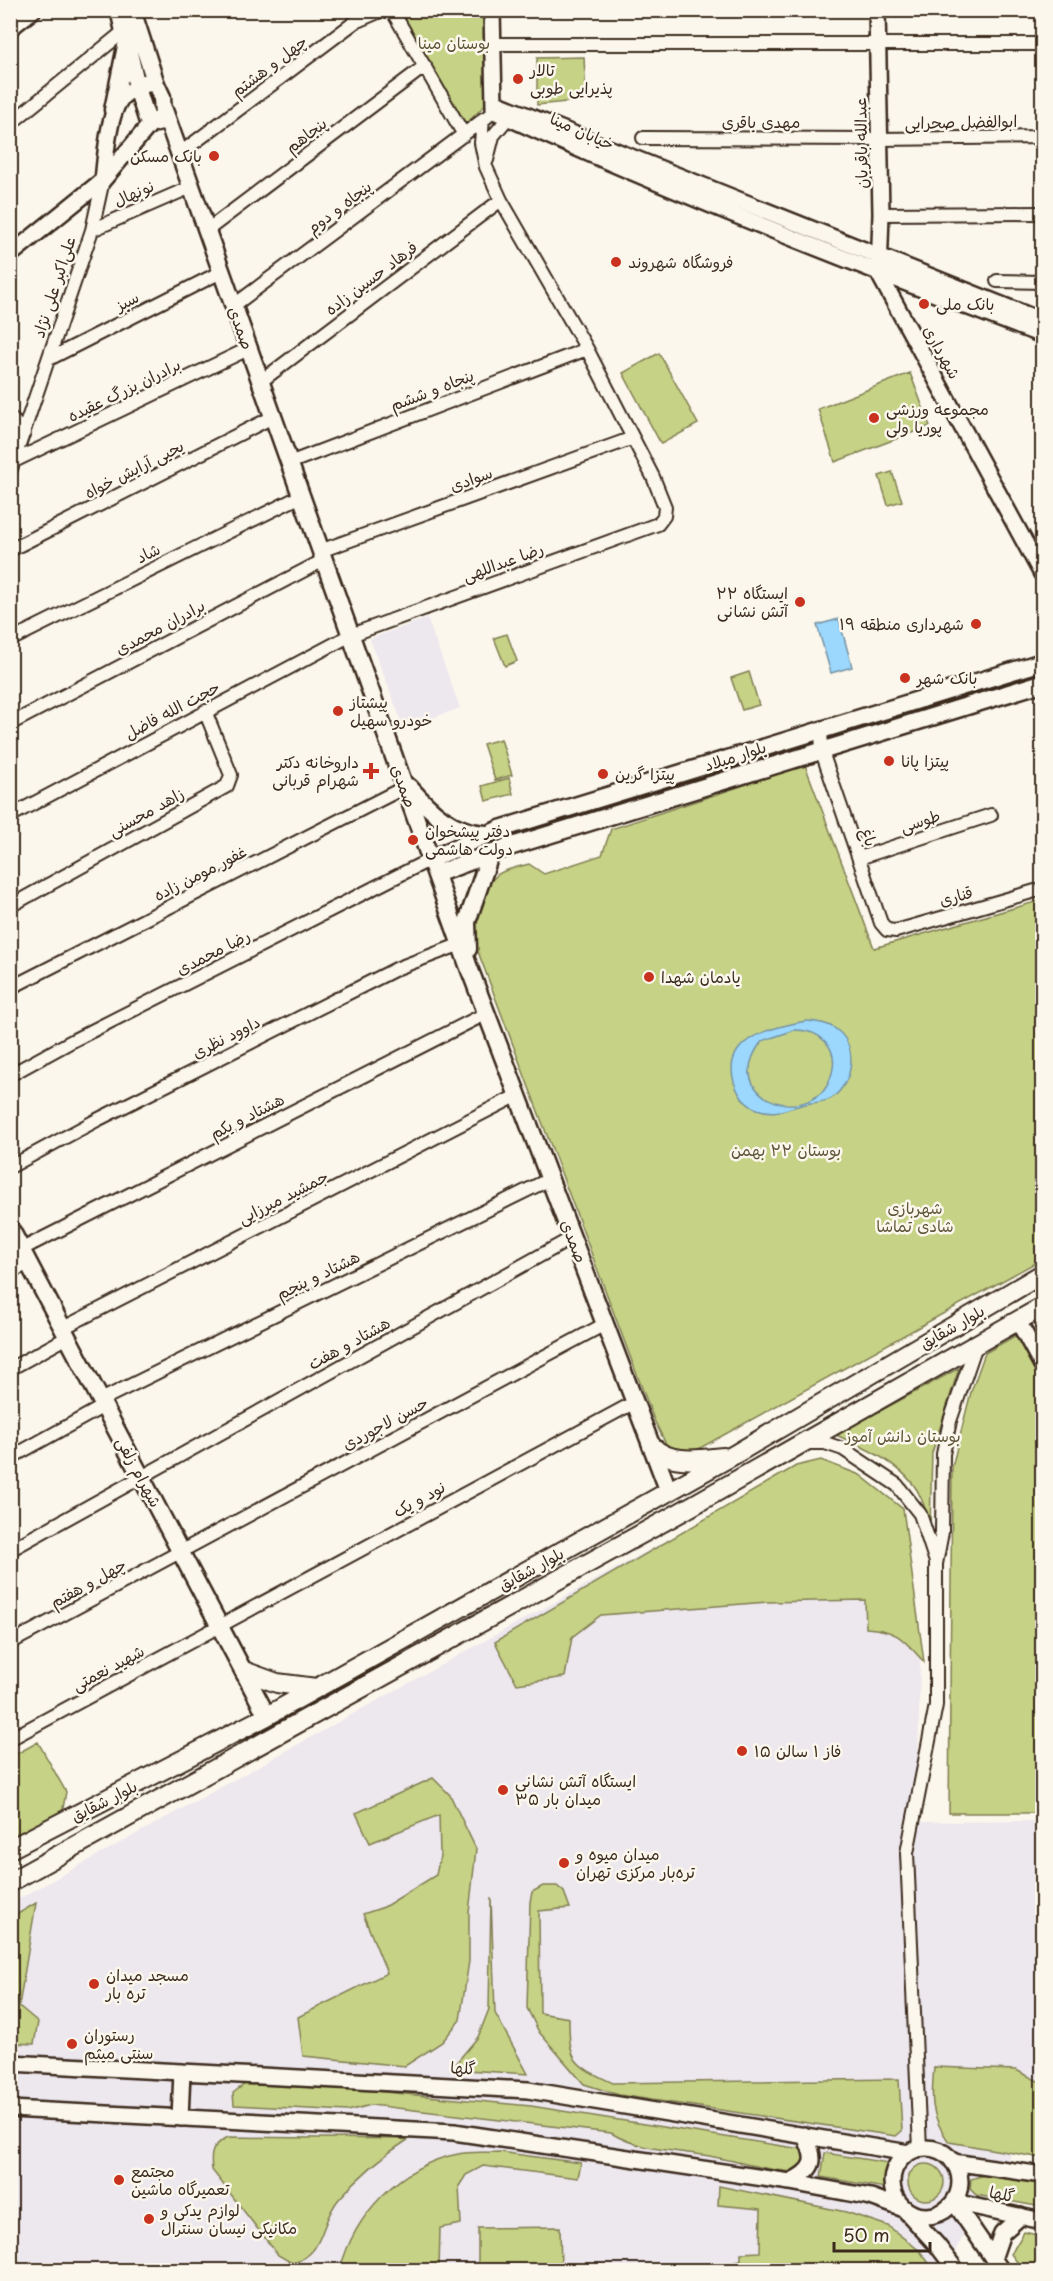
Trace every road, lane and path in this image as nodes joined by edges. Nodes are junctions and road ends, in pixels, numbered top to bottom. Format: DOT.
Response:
graph roads {
  1 [pos="33,10"];
  2 [pos="119,10"];
  3 [pos="492,10"];
  4 [pos="877,10"];
  5 [pos="388,11"];
  6 [pos="130,25"];
  7 [pos="10,28"];
  8 [pos="492,44"];
  9 [pos="1042,44"];
  10 [pos="877,45"];
  11 [pos="425,66"];
  12 [pos="156,84"];
  13 [pos="138,91"];
  14 [pos="113,110"];
  15 [pos="164,110"];
  16 [pos="495,114"];
  17 [pos="152,122"];
  18 [pos="10,124"];
  19 [pos="465,135"];
  20 [pos="1042,137"];
  21 [pos="643,138"];
  22 [pos="879,139"];
  23 [pos="177,148"];
  24 [pos="486,167"];
  25 [pos="103,180"];
  26 [pos="190,187"];
  27 [pos="501,200"];
  28 [pos="1042,213"];
  29 [pos="881,214"];
  30 [pos="92,230"];
  31 [pos="206,231"];
  32 [pos="10,255"];
  33 [pos="880,258"];
  34 [pos="221,272"];
  35 [pos="879,274"];
  36 [pos="997,281"];
  37 [pos="1042,282"];
  38 [pos="233,306"];
  39 [pos="1042,321"];
  40 [pos="1042,335"];
  41 [pos="248,349"];
  42 [pos="587,349"];
  43 [pos="49,359"];
  44 [pos="260,382"];
  45 [pos="10,417"];
  46 [pos="273,417"];
  47 [pos="24,433"];
  48 [pos="633,438"];
  49 [pos="289,463"];
  50 [pos="12,467"];
  51 [pos="301,496"];
  52 [pos="10,550"];
  53 [pos="322,555"];
  54 [pos="1042,574"];
  55 [pos="351,635"];
  56 [pos="10,640"];
  57 [pos="1042,662"];
  58 [pos="1042,683"];
  59 [pos="205,711"];
  60 [pos="10,724"];
  61 [pos="820,729"];
  62 [pos="822,752"];
  63 [pos="691,771"];
  64 [pos="404,783"];
  65 [pos="696,789"];
  66 [pos="991,815"];
  67 [pos="10,816"];
  68 [pos="487,834"];
  69 [pos="490,855"];
  70 [pos="858,858"];
  71 [pos="433,867"];
  72 [pos="1035,891"];
  73 [pos="10,906"];
  74 [pos="887,930"];
  75 [pos="461,944"];
  76 [pos="468,965"];
  77 [pos="10,988"];
  78 [pos="487,1013"];
  79 [pos="10,1075"];
  80 [pos="518,1095"];
  81 [pos="10,1167"];
  82 [pos="550,1179"];
  83 [pos="10,1228"];
  84 [pos="572,1238"];
  85 [pos="25,1256"];
  86 [pos="10,1272"];
  87 [pos="1042,1274"];
  88 [pos="1042,1307"];
  89 [pos="1018,1321"];
  90 [pos="605,1324"];
  91 [pos="66,1333"];
  92 [pos="976,1345"];
  93 [pos="1042,1365"];
  94 [pos="10,1369"];
  95 [pos="635,1402"];
  96 [pos="103,1403"];
  97 [pos="802,1443"];
  98 [pos="652,1446"];
  99 [pos="732,1456"];
  100 [pos="10,1458"];
  101 [pos="142,1478"];
  102 [pos="669,1492"];
  103 [pos="681,1512"];
  104 [pos="10,1550"];
  105 [pos="180,1551"];
  106 [pos="936,1564"];
  107 [pos="221,1627"];
  108 [pos="10,1643"];
  109 [pos="244,1671"];
  110 [pos="316,1689"];
  111 [pos="267,1716"];
  112 [pos="277,1737"];
  113 [pos="10,1739"];
  114 [pos="10,1850"];
  115 [pos="10,1882"];
  116 [pos="10,2063"];
  117 [pos="182,2072"];
  118 [pos="10,2109"];
  119 [pos="180,2118"];
  120 [pos="804,2135"];
  121 [pos="914,2151"];
  122 [pos="953,2162"];
  123 [pos="1042,2175"];
  124 [pos="790,2182"];
  125 [pos="954,2202"];
  126 [pos="904,2209"];
  127 [pos="1021,2216"];
  128 [pos="1042,2221"];
  129 [pos="997,2265"];
  130 [pos="956,2271"];
  1 -- 7 [label="street"];
  2 -- 6 [label="main road"];
  3 -- 8 [label="street"];
  4 -- 10 [label="street, عبدالله باقریان"];
  5 -- 11 [label="street"];
  5 -- 23 [label="street, چهل و هشتم"];
  6 -- 12 [label="main road"];
  6 -- 13 [label="main road"];
  6 -- 14 [label="main road"];
  6 -- 18 [label="street"];
  8 -- 10 [label="street"];
  8 -- 16 [label="street"];
  9 -- 10 [label="street"];
  10 -- 22 [label="street, عبدالله باقریان"];
  11 -- 19 [label="street"];
  11 -- 31 [label="street, پنجاهم"];
  12 -- 13 [label="main road"];
  12 -- 15 [label="main road, صمدی"];
  13 -- 14 [label="street"];
  13 -- 17 [label="main road"];
  14 -- 25 [label="street, علی‌اکبر علی نژاد"];
  15 -- 17 [label="main road"];
  15 -- 23 [label="main road, صمدی"];
  16 -- 19 [label="street, پنجاه و دوم"];
  16 -- 24 [label="street"];
  16 -- 24 [label="street"];
  16 -- 33 [label="street, خیابان مینا"];
  16 -- 35 [label="street, خیابان مینا"];
  17 -- 23 [label="main road"];
  17 -- 25 [label="street, علی‌اکبر علی نژاد"];
  19 -- 38 [label="street, پنجاه و دوم"];
  20 -- 22 [label="street, ابوالفضل صحرایی"];
  21 -- 22 [label="street, مهدی باقری"];
  22 -- 29 [label="street, عبدالله باقریان"];
  23 -- 26 [label="main road, صمدی"];
  24 -- 27 [label="street"];
  25 -- 30 [label="street, علی‌اکبر علی نژاد"];
  25 -- 32 [label="street"];
  26 -- 30 [label="street, نونهال"];
  26 -- 31 [label="main road, صمدی"];
  27 -- 42 [label="street"];
  27 -- 44 [label="street, فرهاد حسین زاده"];
  28 -- 29 [label="street"];
  29 -- 33 [label="street, عبدالله باقریان"];
  30 -- 43 [label="street, علی‌اکبر علی نژاد"];
  31 -- 34 [label="main road, صمدی"];
  33 -- 35 [label="street, عبدالله باقریان"];
  33 -- 39 [label="street, خیابان مینا"];
  34 -- 38 [label="main road, صمدی"];
  34 -- 43 [label="street, سبز"];
  35 -- 40 [label="street, خیابان مینا"];
  35 -- 54 [label="street, شهرداری"];
  36 -- 37 [label="street"];
  38 -- 41 [label="main road, صمدی"];
  41 -- 44 [label="main road, صمدی"];
  41 -- 50 [label="street, برادران بزرگ عقیده"];
  42 -- 48 [label="street"];
  42 -- 49 [label="street, پنجاه و ششم"];
  43 -- 47 [label="street, علی‌اکبر علی نژاد"];
  44 -- 46 [label="main road, صمدی"];
  45 -- 47 [label="street"];
  46 -- 49 [label="main road, صمدی"];
  46 -- 52 [label="street, یحیی آرایش خواه"];
  47 -- 50 [label="street, علی‌اکبر علی نژاد"];
  48 -- 53 [label="street, سوادی"];
  48 -- 55 [label="street, رضا عبداللهی"];
  49 -- 51 [label="main road, صمدی"];
  51 -- 53 [label="main road, صمدی"];
  51 -- 56 [label="street, شاد"];
  53 -- 55 [label="main road, صمدی"];
  53 -- 60 [label="street, برادران محمدی"];
  55 -- 59 [label="street, حجت الله فاضل"];
  55 -- 64 [label="main road, صمدی"];
  57 -- 61 [label="main road, بلوار میلاد"];
  58 -- 62 [label="main road, بلوار میلاد"];
  59 -- 67 [label="street, حجت الله فاضل"];
  59 -- 73 [label="street, زاهد محسنی"];
  61 -- 62 [label="street, باغ"];
  61 -- 63 [label="main road, بلوار میلاد"];
  62 -- 65 [label="main road, بلوار میلاد"];
  62 -- 70 [label="street, باغ"];
  63 -- 65 [label="main road"];
  63 -- 68 [label="main road, بلوار میلاد"];
  64 -- 68 [label="main road"];
  64 -- 71 [label="main road, صمدی"];
  64 -- 77 [label="street, غفور مومن زاده"];
  65 -- 69 [label="main road, بلوار میلاد"];
  66 -- 70 [label="street, طوسی"];
  68 -- 71 [label="main road, بلوار میلاد"];
  69 -- 71 [label="main road, بلوار میلاد"];
  69 -- 76 [label="main road"];
  70 -- 74 [label="street, باغ"];
  71 -- 75 [label="main road, صمدی"];
  71 -- 79 [label="street, رضا محمدی"];
  72 -- 74 [label="street, قناری"];
  75 -- 76 [label="main road, صمدی"];
  75 -- 81 [label="street, داوود نظری"];
  76 -- 78 [label="main road, صمدی"];
  78 -- 80 [label="main road, صمدی"];
  78 -- 85 [label="street, هشتاد و یکم"];
  80 -- 82 [label="main road, صمدی"];
  80 -- 91 [label="street, جمشید میرزایی"];
  82 -- 84 [label="main road, صمدی"];
  82 -- 96 [label="street, هشتاد و پنجم"];
  83 -- 85 [label="main road, شهرام زلفی"];
  84 -- 90 [label="main road, صمدی"];
  84 -- 101 [label="street, هشتاد و هفت"];
  85 -- 86 [label="street, هشتاد و یکم"];
  85 -- 91 [label="main road, شهرام زلفی"];
  87 -- 99 [label="main road, بلوار شقایق"];
  88 -- 89 [label="main road, بلوار شقایق"];
  89 -- 92 [label="main road, بلوار شقایق"];
  89 -- 93 [label="street"];
  90 -- 95 [label="main road, صمدی"];
  90 -- 105 [label="street, حسن لاجوردی"];
  91 -- 94 [label="street, جمشید میرزایی"];
  91 -- 96 [label="main road, شهرام زلفی"];
  92 -- 97 [label="main road, بلوار شقایق"];
  92 -- 106 [label="street"];
  95 -- 98 [label="main road, صمدی"];
  95 -- 107 [label="street, نود و یک"];
  96 -- 100 [label="street, هشتاد و پنجم"];
  96 -- 101 [label="main road, شهرام زلفی"];
  97 -- 103 [label="main road, بلوار شقایق"];
  97 -- 106 [label="street"];
  98 -- 99 [label="main road"];
  98 -- 102 [label="main road, صمدی"];
  99 -- 102 [label="main road, بلوار شقایق"];
  101 -- 104 [label="street, هشتاد و هفت"];
  101 -- 105 [label="main road, شهرام زلفی"];
  102 -- 103 [label="main road"];
  102 -- 110 [label="main road, بلوار شقایق"];
  103 -- 112 [label="main road, بلوار شقایق"];
  105 -- 107 [label="main road, شهرام زلفی"];
  105 -- 108 [label="street, چهل و هفتم"];
  106 -- 121 [label="street"];
  107 -- 109 [label="main road, شهرام زلفی"];
  107 -- 113 [label="street, شهید نعمتی"];
  109 -- 110 [label="main road"];
  109 -- 111 [label="main road, شهرام زلفی"];
  110 -- 111 [label="main road, بلوار شقایق"];
  111 -- 112 [label="main road"];
  111 -- 114 [label="main road, بلوار شقایق"];
  112 -- 115 [label="main road, بلوار شقایق"];
  116 -- 117 [label="street, گلها"];
  117 -- 119 [label="street"];
  117 -- 120 [label="street, گلها"];
  118 -- 119 [label="street"];
  119 -- 124 [label="street"];
  120 -- 121 [label="street, گلها"];
  120 -- 124 [label="street"];
  121 -- 122 [label="street"];
  121 -- 126 [label="street"];
  122 -- 123 [label="street, گلها"];
  122 -- 125 [label="street"];
  124 -- 126 [label="street"];
  125 -- 126 [label="street"];
  125 -- 127 [label="street, گلها"];
  125 -- 129 [label="street"];
  126 -- 130 [label="street"];
  127 -- 128 [label="street, گلها"];
  127 -- 129 [label="street"];
}
